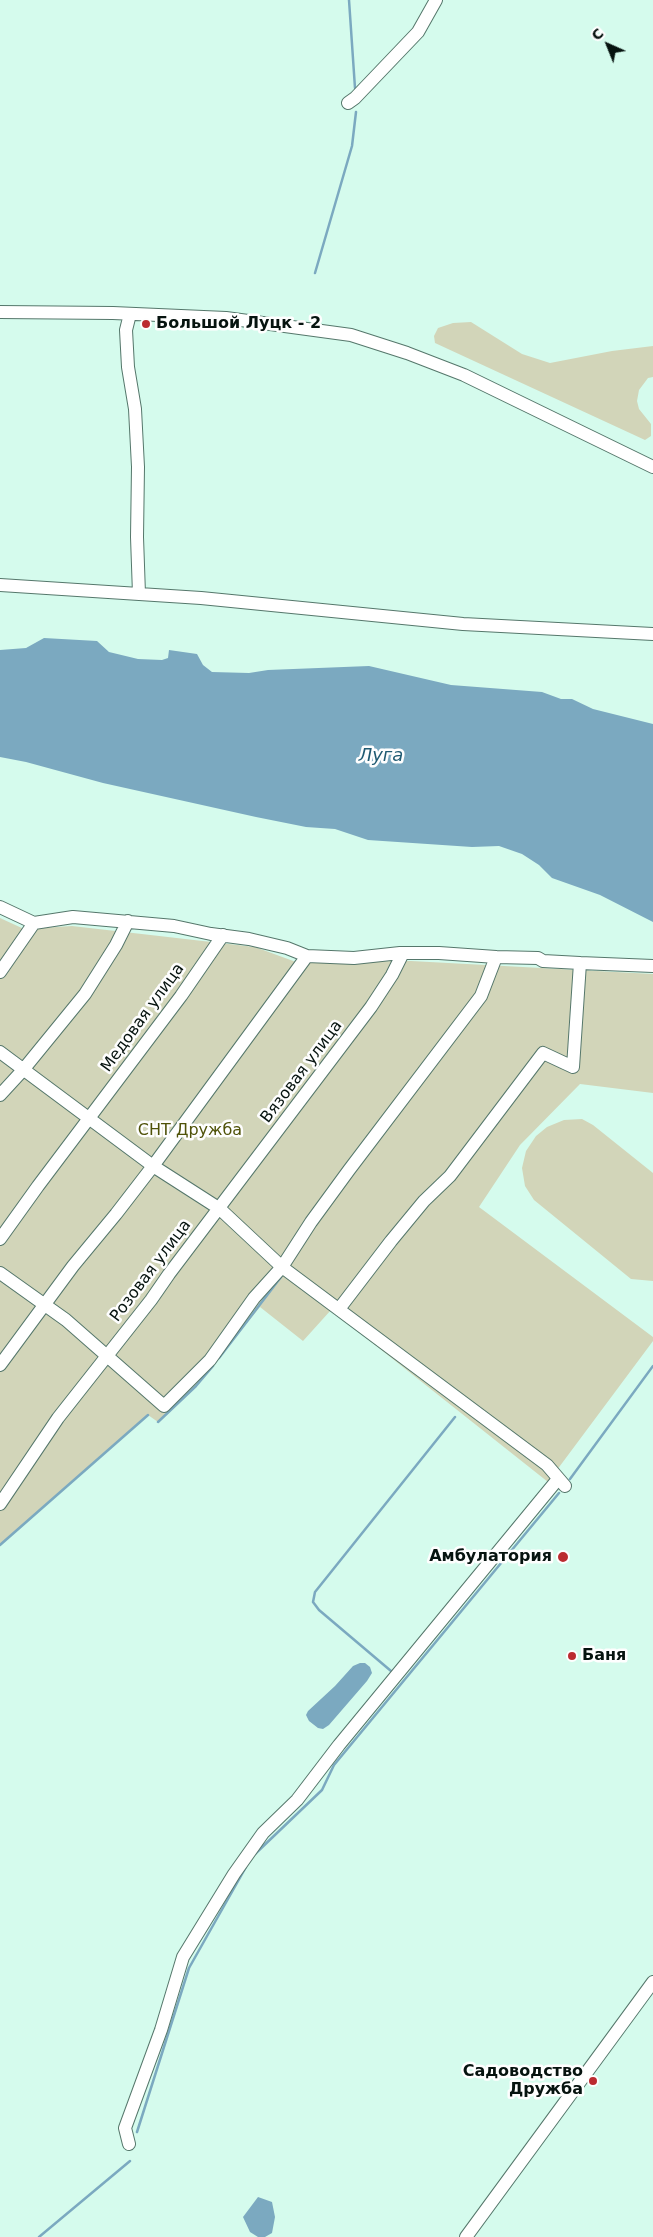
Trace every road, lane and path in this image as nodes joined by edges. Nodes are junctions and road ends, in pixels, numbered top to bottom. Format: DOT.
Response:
graph roads {
  1 [pos="436,0"];
  2 [pos="348,103"];
  3 [pos="0,312"];
  4 [pos="130,314"];
  5 [pos="653,467"];
  6 [pos="0,585"];
  7 [pos="139,594"];
  8 [pos="653,634"];
  9 [pos="0,907"];
  10 [pos="128,921"];
  11 [pos="34,923"];
  12 [pos="223,936"];
  13 [pos="403,953"];
  14 [pos="307,956"];
  15 [pos="496,957"];
  16 [pos="580,963"];
  17 [pos="653,966"];
  18 [pos="0,972"];
  19 [pos="0,1052"];
  20 [pos="23,1070"];
  21 [pos="0,1095"];
  22 [pos="89,1120"];
  23 [pos="153,1166"];
  24 [pos="220,1208"];
  25 [pos="0,1239"];
  26 [pos="282,1267"];
  27 [pos="0,1273"];
  28 [pos="44,1304"];
  29 [pos="340,1309"];
  30 [pos="107,1356"];
  31 [pos="0,1366"];
  32 [pos="0,1504"];
  33 [pos="653,1982"];
  34 [pos="129,2144"];
  35 [pos="466,2237"];
  1 -- 2 [label="street"];
  3 -- 4 [label="street"];
  4 -- 5 [label="street"];
  4 -- 7 [label="street"];
  6 -- 7 [label="street"];
  7 -- 8 [label="street"];
  9 -- 11 [label="street"];
  10 -- 11 [label="street"];
  10 -- 12 [label="street"];
  10 -- 20 [label="street"];
  11 -- 18 [label="street"];
  12 -- 14 [label="street"];
  12 -- 22 [label="street, Медовая улица"];
  13 -- 14 [label="street"];
  13 -- 15 [label="street"];
  13 -- 24 [label="street, Вязовая улица"];
  14 -- 23 [label="street"];
  15 -- 16 [label="street"];
  15 -- 26 [label="street"];
  16 -- 17 [label="street"];
  16 -- 29 [label="street"];
  19 -- 20 [label="street"];
  20 -- 21 [label="street"];
  20 -- 22 [label="street"];
  22 -- 23 [label="street"];
  22 -- 25 [label="street, Медовая улица"];
  23 -- 24 [label="street"];
  23 -- 28 [label="street"];
  24 -- 26 [label="street"];
  24 -- 30 [label="street, Розовая улица"];
  26 -- 29 [label="street"];
  26 -- 30 [label="street"];
  27 -- 28 [label="street"];
  28 -- 30 [label="street"];
  28 -- 31 [label="street"];
  29 -- 34 [label="street"];
  30 -- 32 [label="street, Розовая улица"];
  33 -- 35 [label="street"];
}
